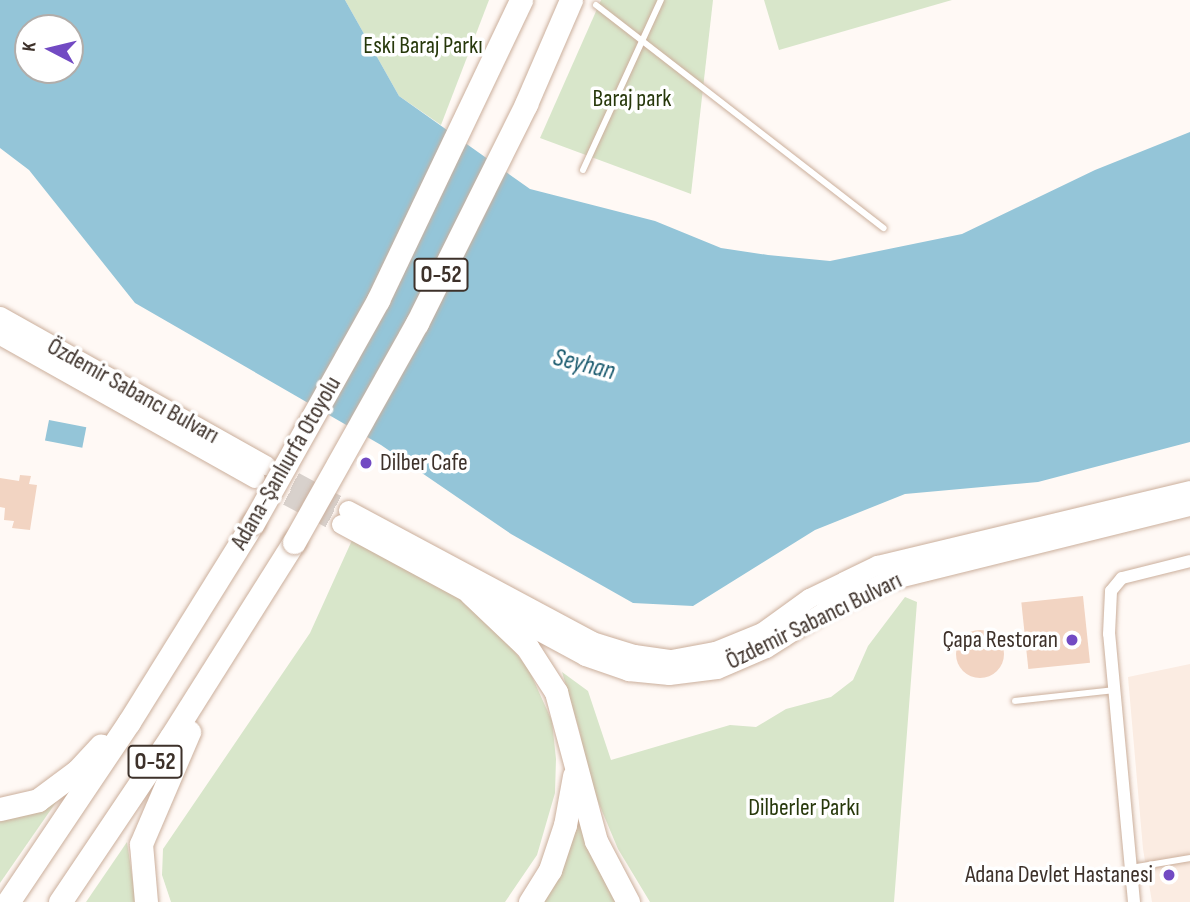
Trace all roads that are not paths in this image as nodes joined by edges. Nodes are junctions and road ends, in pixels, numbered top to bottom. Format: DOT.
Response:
graph roads {
  1 [pos="521,0"];
  2 [pos="571,0"];
  3 [pos="660,0"];
  4 [pos="596,5"];
  5 [pos="642,42"];
  6 [pos="583,170"];
  7 [pos="884,228"];
  8 [pos="0,316"];
  9 [pos="0,335"];
  10 [pos="1190,490"];
  11 [pos="1190,506"];
  12 [pos="1190,561"];
  13 [pos="470,593"];
  14 [pos="245,619"];
  15 [pos="187,630"];
  16 [pos="1114,690"];
  17 [pos="1016,701"];
  18 [pos="574,773"];
  19 [pos="0,809"];
  20 [pos="1190,858"];
  21 [pos="1130,868"];
  22 [pos="8,902"];
  23 [pos="60,902"];
  24 [pos="146,902"];
  25 [pos="530,902"];
  26 [pos="628,902"];
  27 [pos="1134,902"];
  1 -- 15 [label="highway, Adana-Şanlıurfa Otoyolu / O-52, bridge"];
  2 -- 14 [label="highway, Adana-Şanlıurfa Otoyolu / O-52, bridge"];
  3 -- 5 [label="lane"];
  4 -- 5 [label="lane"];
  5 -- 6 [label="lane"];
  5 -- 7 [label="lane"];
  8 -- 9 [label="main road, Özdemir Sabancı Bulvarı"];
  10 -- 13 [label="main road, Özdemir Sabancı Bulvarı"];
  11 -- 13 [label="main road, Özdemir Sabancı Bulvarı"];
  12 -- 16 [label="street"];
  13 -- 18 [label="highway"];
  14 -- 23 [label="highway, Adana-Şanlıurfa Otoyolu / O-52"];
  14 -- 24 [label="highway"];
  15 -- 19 [label="highway"];
  15 -- 22 [label="highway, Adana-Şanlıurfa Otoyolu / O-52"];
  16 -- 17 [label="lane"];
  16 -- 21 [label="street"];
  18 -- 25 [label="highway"];
  18 -- 26 [label="highway"];
  20 -- 21 [label="lane"];
  21 -- 27 [label="street"];
}
